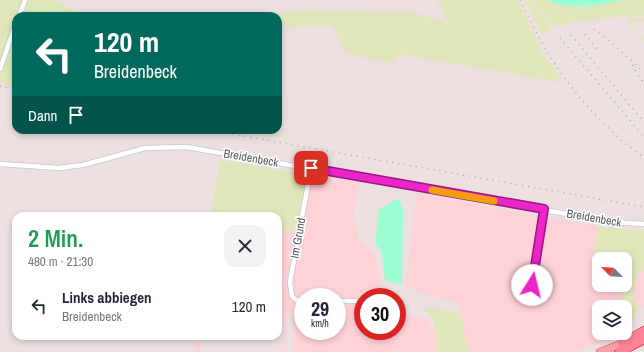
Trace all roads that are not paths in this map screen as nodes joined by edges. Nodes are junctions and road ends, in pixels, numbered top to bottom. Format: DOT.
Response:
graph roads {
  1 [pos="25,0"];
  2 [pos="20,12"];
  3 [pos="12,34"];
  4 [pos="0,69"];
  5 [pos="0,164"];
  6 [pos="311,168"];
  7 [pos="544,209"];
  8 [pos="644,224"];
  9 [pos="537,296"];
  10 [pos="294,298"];
  11 [pos="644,332"];
  12 [pos="644,340"];
  13 [pos="623,343"];
  14 [pos="608,349"];
  15 [pos="600,352"];
  16 [pos="619,352"];
  17 [pos="633,352"];
  1 -- 2 [label="street"];
  3 -- 4 [label="street"];
  5 -- 6 [label="street, Breidenbeck"];
  6 -- 7 [label="street, Breidenbeck"];
  6 -- 10 [label="street, Im Grund"];
  7 -- 8 [label="street, Breidenbeck"];
  7 -- 9 [label="street"];
  11 -- 13 [label="highway"];
  12 -- 16 [label="highway"];
  12 -- 17 [label="highway"];
  13 -- 14 [label="main road"];
  13 -- 16 [label="main road"];
  14 -- 15 [label="main road"];
  14 -- 16 [label="main road"];
}
